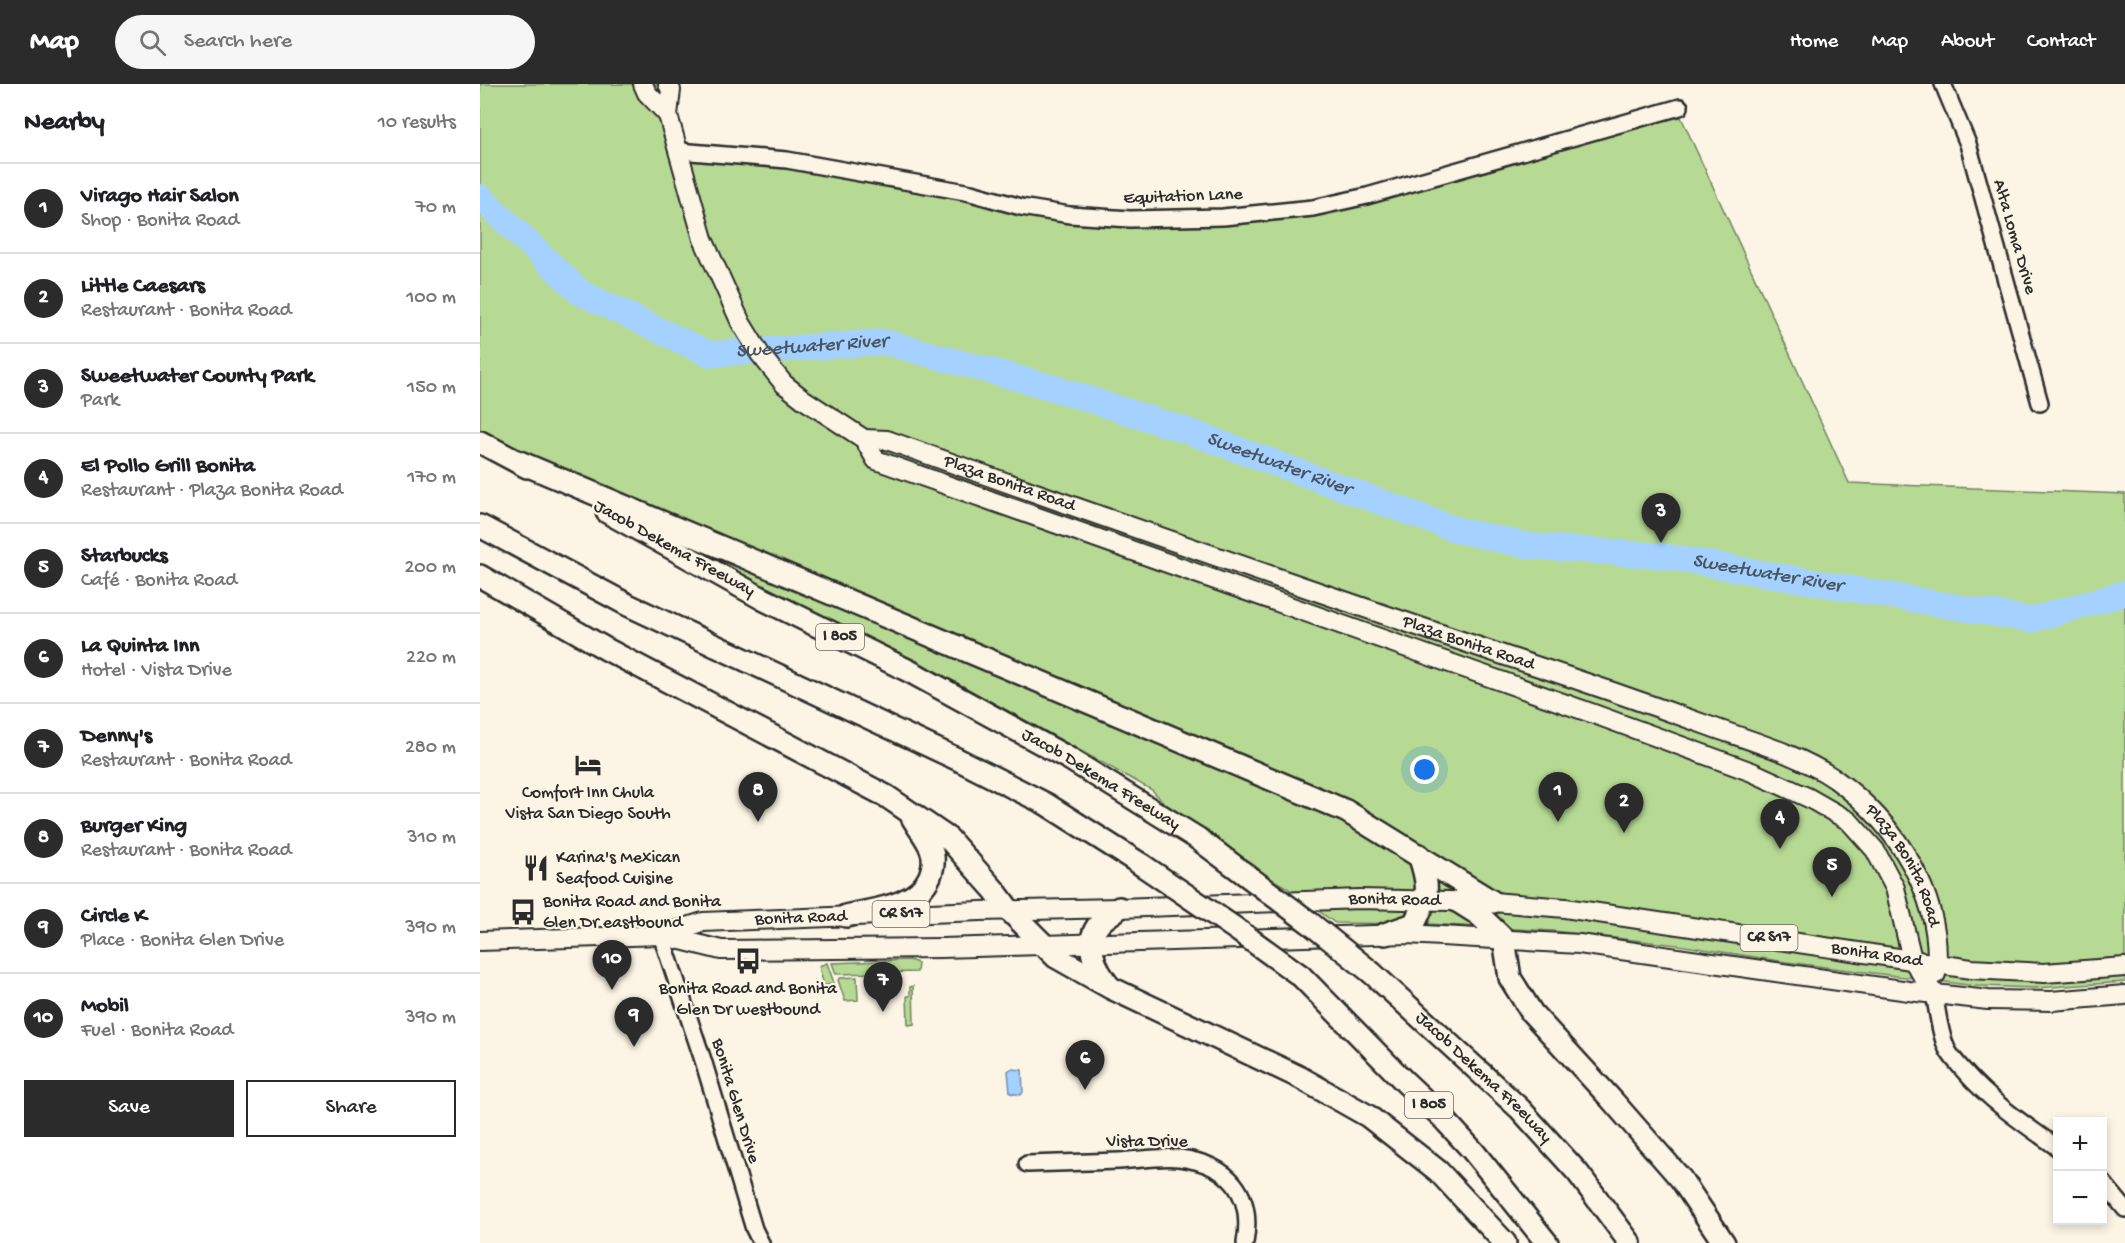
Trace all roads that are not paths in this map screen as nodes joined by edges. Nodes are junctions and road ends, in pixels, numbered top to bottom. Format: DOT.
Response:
graph roads {
  1 [pos="643,84"];
  2 [pos="668,84"];
  3 [pos="1944,84"];
  4 [pos="1680,107"];
  5 [pos="668,114"];
  6 [pos="679,151"];
  7 [pos="2040,403"];
  8 [pos="864,439"];
  9 [pos="480,442"];
  10 [pos="517,461"];
  11 [pos="480,526"];
  12 [pos="480,576"];
  13 [pos="909,812"];
  14 [pos="1419,855"];
  15 [pos="1426,901"];
  16 [pos="1459,902"];
  17 [pos="1493,902"];
  18 [pos="1119,908"];
  19 [pos="1009,910"];
  20 [pos="846,916"];
  21 [pos="1385,934"];
  22 [pos="662,935"];
  23 [pos="1504,939"];
  24 [pos="480,941"];
  25 [pos="1091,942"];
  26 [pos="1041,944"];
  27 [pos="1912,959"];
  28 [pos="1937,963"];
  29 [pos="2125,967"];
  30 [pos="1111,988"];
  31 [pos="1934,994"];
  32 [pos="2125,995"];
  33 [pos="2053,1144"];
  34 [pos="1027,1164"];
  35 [pos="1578,1173"];
  36 [pos="2107,1186"];
  37 [pos="2125,1209"];
  38 [pos="761,1243"];
  39 [pos="1245,1243"];
  40 [pos="1505,1243"];
  41 [pos="1547,1243"];
  42 [pos="1630,1243"];
  43 [pos="1646,1243"];
  44 [pos="1724,1243"];
  1 -- 5 [label="main road, Plaza Bonita Road"];
  2 -- 5 [label="main road, Plaza Bonita Road"];
  3 -- 7 [label="street, Alta Loma Drive"];
  4 -- 6 [label="street, Equitation Lane"];
  5 -- 6 [label="main road, Plaza Bonita Road"];
  6 -- 8 [label="main road, Plaza Bonita Road"];
  8 -- 27 [label="main road, Plaza Bonita Road"];
  8 -- 28 [label="main road, Plaza Bonita Road"];
  9 -- 10 [label="highway, Jacob Dekema Freeway / I 805"];
  10 -- 14 [label="highway"];
  10 -- 35 [label="highway, Jacob Dekema Freeway / I 805, bridge"];
  11 -- 41 [label="highway, I 805, bridge"];
  12 -- 13 [label="highway"];
  13 -- 19 [label="highway"];
  13 -- 20 [label="highway"];
  14 -- 15 [label="highway"];
  14 -- 17 [label="highway"];
  15 -- 16 [label="main road, Bonita Road / CR S17"];
  15 -- 18 [label="main road, Bonita Road / CR S17"];
  15 -- 21 [label="highway"];
  16 -- 17 [label="main road, Bonita Road / CR S17"];
  16 -- 23 [label="highway"];
  17 -- 27 [label="main road, Bonita Road / CR S17"];
  18 -- 19 [label="main road, Bonita Road / CR S17"];
  18 -- 25 [label="highway"];
  19 -- 20 [label="main road, Bonita Road / CR S17"];
  19 -- 26 [label="highway"];
  20 -- 22 [label="main road, Bonita Road / CR S17"];
  21 -- 23 [label="main road, Bonita Road / CR S17"];
  21 -- 25 [label="main road, Bonita Road / CR S17"];
  22 -- 24 [label="main road, Bonita Road / CR S17"];
  22 -- 26 [label="main road, Bonita Road / CR S17"];
  22 -- 38 [label="street, Bonita Glen Drive"];
  23 -- 31 [label="main road, Bonita Road / CR S17"];
  23 -- 44 [label="highway"];
  25 -- 26 [label="main road, Bonita Road / CR S17"];
  25 -- 30 [label="highway"];
  26 -- 30 [label="highway"];
  27 -- 28 [label="main road, Bonita Road / CR S17"];
  27 -- 31 [label="main road, Plaza Bonita Road"];
  28 -- 29 [label="main road, Bonita Road / CR S17"];
  28 -- 31 [label="main road, Plaza Bonita Road"];
  30 -- 40 [label="highway"];
  31 -- 32 [label="main road, Bonita Road / CR S17"];
  31 -- 33 [label="street"];
  34 -- 39 [label="street, Vista Drive"];
  35 -- 42 [label="highway, Jacob Dekema Freeway / I 805"];
  35 -- 43 [label="highway"];
  36 -- 37 [label="street"];
}
